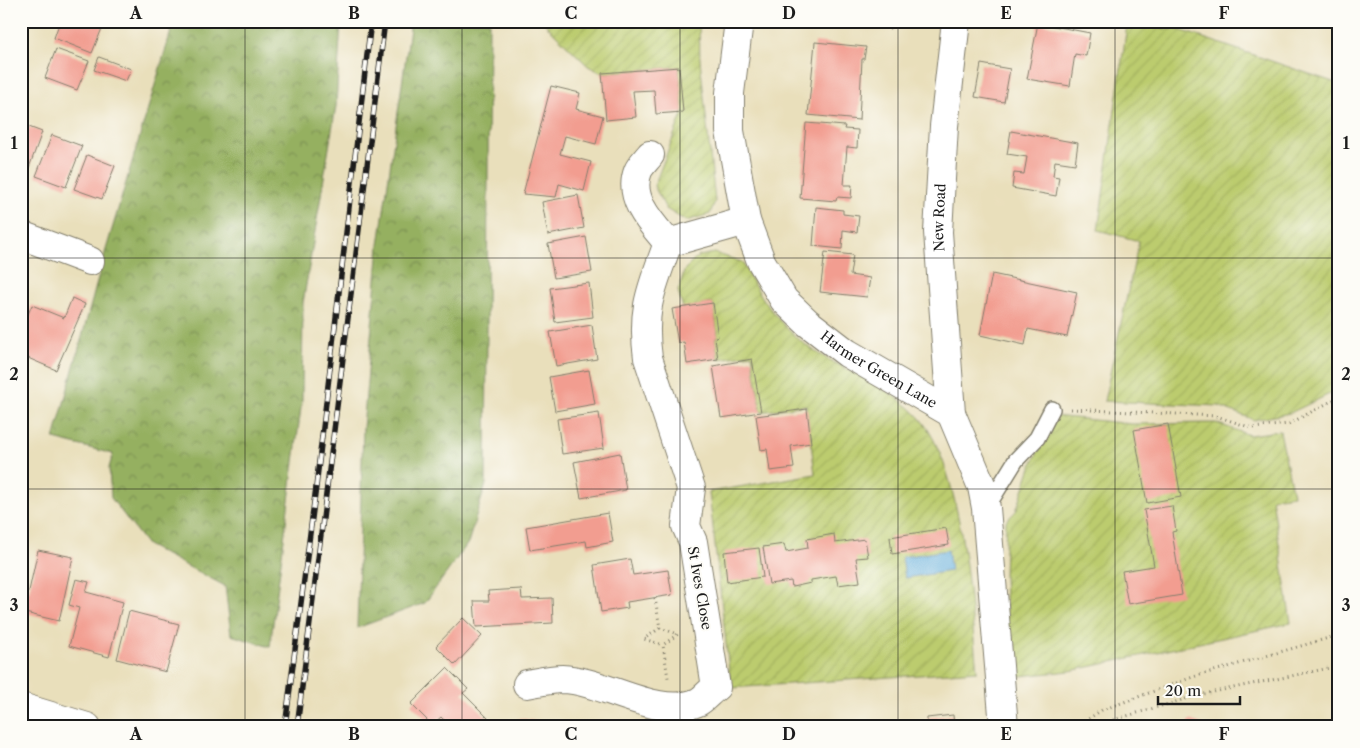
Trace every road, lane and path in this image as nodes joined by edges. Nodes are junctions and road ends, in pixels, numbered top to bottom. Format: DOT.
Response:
graph roads {
  1 [pos="739,21"];
  2 [pos="956,21"];
  3 [pos="650,155"];
  4 [pos="746,221"];
  5 [pos="21,235"];
  6 [pos="668,243"];
  7 [pos="90,261"];
  8 [pos="1339,397"];
  9 [pos="1052,408"];
  10 [pos="951,413"];
  11 [pos="986,508"];
  12 [pos="654,598"];
  13 [pos="660,628"];
  14 [pos="1339,635"];
  15 [pos="663,645"];
  16 [pos="1339,666"];
  17 [pos="528,684"];
  18 [pos="672,706"];
  19 [pos="21,707"];
  20 [pos="87,727"];
  21 [pos="1004,727"];
  22 [pos="1076,727"];
  23 [pos="1089,727"];
  1 -- 4 [label="street, Harmer Green Lane"];
  2 -- 10 [label="street, New Road"];
  3 -- 6 [label="street"];
  4 -- 6 [label="street"];
  4 -- 10 [label="street, Harmer Green Lane"];
  5 -- 7 [label="street"];
  6 -- 18 [label="street, St Ives Close"];
  8 -- 9 [label="path"];
  9 -- 11 [label="lane"];
  10 -- 11 [label="street, Harmer Green Lane"];
  11 -- 21 [label="street, Harmer Green Lane"];
  12 -- 13 [label="path"];
  13 -- 15 [label="path"];
  13 -- 15 [label="path"];
  14 -- 22 [label="path"];
  15 -- 18 [label="path"];
  16 -- 23 [label="path"];
  17 -- 18 [label="street, St Ives Close"];
  19 -- 20 [label="street"];
}
